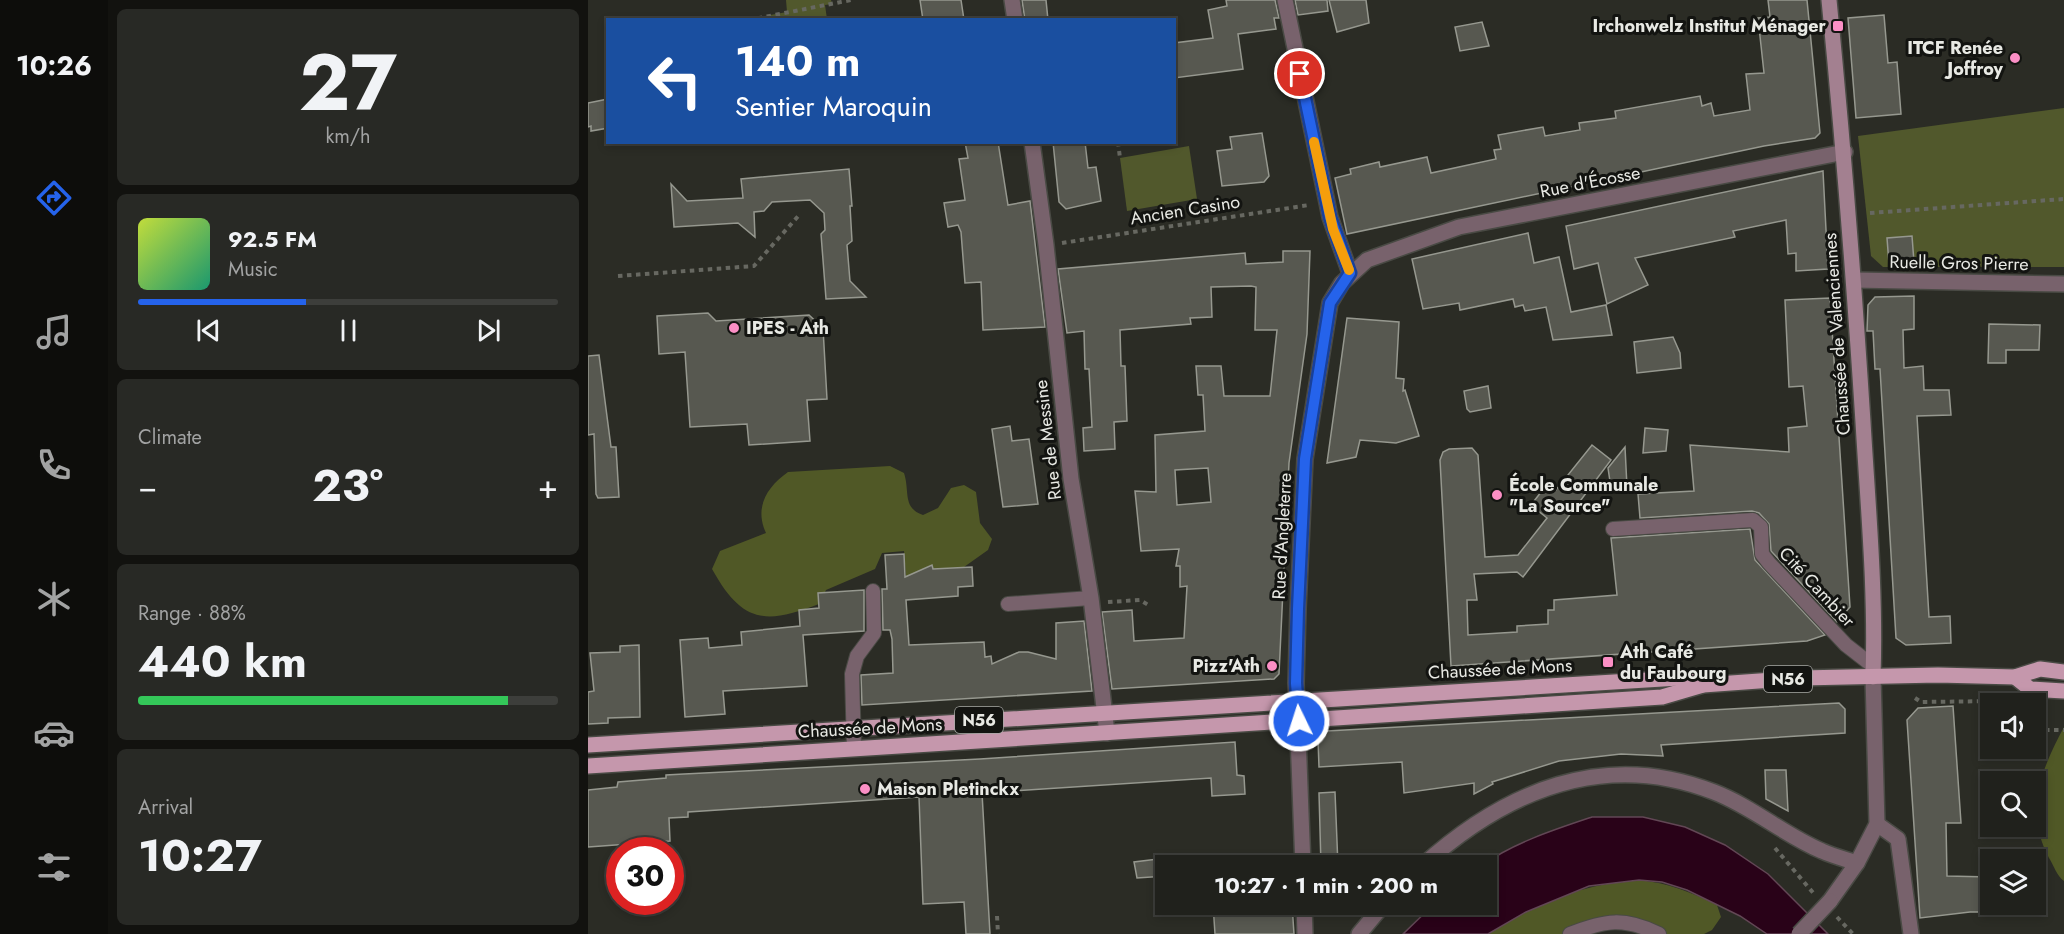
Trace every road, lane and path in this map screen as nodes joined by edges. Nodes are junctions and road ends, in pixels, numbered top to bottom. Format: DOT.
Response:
graph roads {
  1 [pos="851,0"];
  2 [pos="1012,0"];
  3 [pos="1285,0"];
  4 [pos="1829,0"];
  5 [pos="758,18"];
  6 [pos="1015,18"];
  7 [pos="1032,144"];
  8 [pos="1118,144"];
  9 [pos="1845,152"];
  10 [pos="1120,158"];
  11 [pos="2064,199"];
  12 [pos="1327,203"];
  13 [pos="1870,213"];
  14 [pos="800,214"];
  15 [pos="1046,245"];
  16 [pos="1350,273"];
  17 [pos="618,276"];
  18 [pos="1854,280"];
  19 [pos="2064,284"];
  20 [pos="1613,529"];
  21 [pos="873,591"];
  22 [pos="1091,601"];
  23 [pos="1008,604"];
  24 [pos="1150,606"];
  25 [pos="1873,671"];
  26 [pos="2064,672"];
  27 [pos="2015,677"];
  28 [pos="1703,685"];
  29 [pos="2064,691"];
  30 [pos="1915,698"];
  31 [pos="1298,701"];
  32 [pos="1980,701"];
  33 [pos="1105,712"];
  34 [pos="1299,721"];
  35 [pos="853,730"];
  36 [pos="2046,730"];
  37 [pos="2064,730"];
  38 [pos="1107,733"];
  39 [pos="588,745"];
  40 [pos="854,749"];
  41 [pos="588,766"];
  42 [pos="1877,824"];
  43 [pos="1769,842"];
  44 [pos="1303,855"];
  45 [pos="1434,855"];
  46 [pos="1857,863"];
  47 [pos="1827,904"];
  48 [pos="1304,915"];
  49 [pos="1375,915"];
  50 [pos="997,916"];
  51 [pos="998,934"];
  52 [pos="1305,934"];
  53 [pos="1359,934"];
  54 [pos="1570,934"];
  55 [pos="1659,934"];
  56 [pos="1799,934"];
  57 [pos="1853,934"];
  58 [pos="1911,934"];
  1 -- 5 [label="path"];
  2 -- 6 [label="street"];
  3 -- 12 [label="street"];
  4 -- 9 [label="main road, Chaussée de Valenciennes"];
  7 -- 15 [label="street, Rue de Messine"];
  8 -- 10 [label="path"];
  9 -- 16 [label="street, Rue d'Écosse"];
  9 -- 18 [label="main road, Chaussée de Valenciennes"];
  11 -- 13 [label="path"];
  12 -- 15 [label="path, Ancien Casino"];
  12 -- 16 [label="street"];
  14 -- 17 [label="path"];
  15 -- 22 [label="street, Rue de Messine"];
  16 -- 31 [label="street, Rue d'Angleterre"];
  18 -- 19 [label="street, Ruelle Gros Pierre"];
  18 -- 25 [label="main road, Chaussée de Valenciennes"];
  20 -- 25 [label="lane, Cité Cambier"];
  21 -- 35 [label="lane"];
  22 -- 23 [label="lane"];
  22 -- 24 [label="path"];
  22 -- 33 [label="street, Rue de Messine"];
  25 -- 27 [label="main road, N56"];
  25 -- 28 [label="main road, Chaussée de Mons / N56"];
  25 -- 42 [label="street"];
  26 -- 27 [label="main road, N56"];
  27 -- 29 [label="main road, N56"];
  28 -- 31 [label="main road, Chaussée de Mons / N56"];
  28 -- 34 [label="main road, Chaussée de Mons / N56"];
  30 -- 32 [label="path"];
  31 -- 33 [label="main road, Chaussée de Mons / N56"];
  31 -- 34 [label="street"];
  33 -- 35 [label="main road, Chaussée de Mons / N56"];
  33 -- 38 [label="street, Rue de Messine"];
  34 -- 38 [label="main road, Chaussée de Mons / N56"];
  34 -- 44 [label="street"];
  35 -- 39 [label="main road, Chaussée de Mons / N56"];
  35 -- 40 [label="lane"];
  36 -- 37 [label="path"];
  38 -- 40 [label="main road, Chaussée de Mons / N56"];
  40 -- 41 [label="main road, Chaussée de Mons / N56"];
  42 -- 46 [label="street"];
  42 -- 58 [label="street"];
  43 -- 47 [label="path"];
  45 -- 46 [label="street"];
  46 -- 47 [label="street"];
  47 -- 56 [label="street, bridge"];
  47 -- 57 [label="path"];
  48 -- 52 [label="street"];
  49 -- 53 [label="street"];
  50 -- 51 [label="path"];
  54 -- 55 [label="lane"];
}
